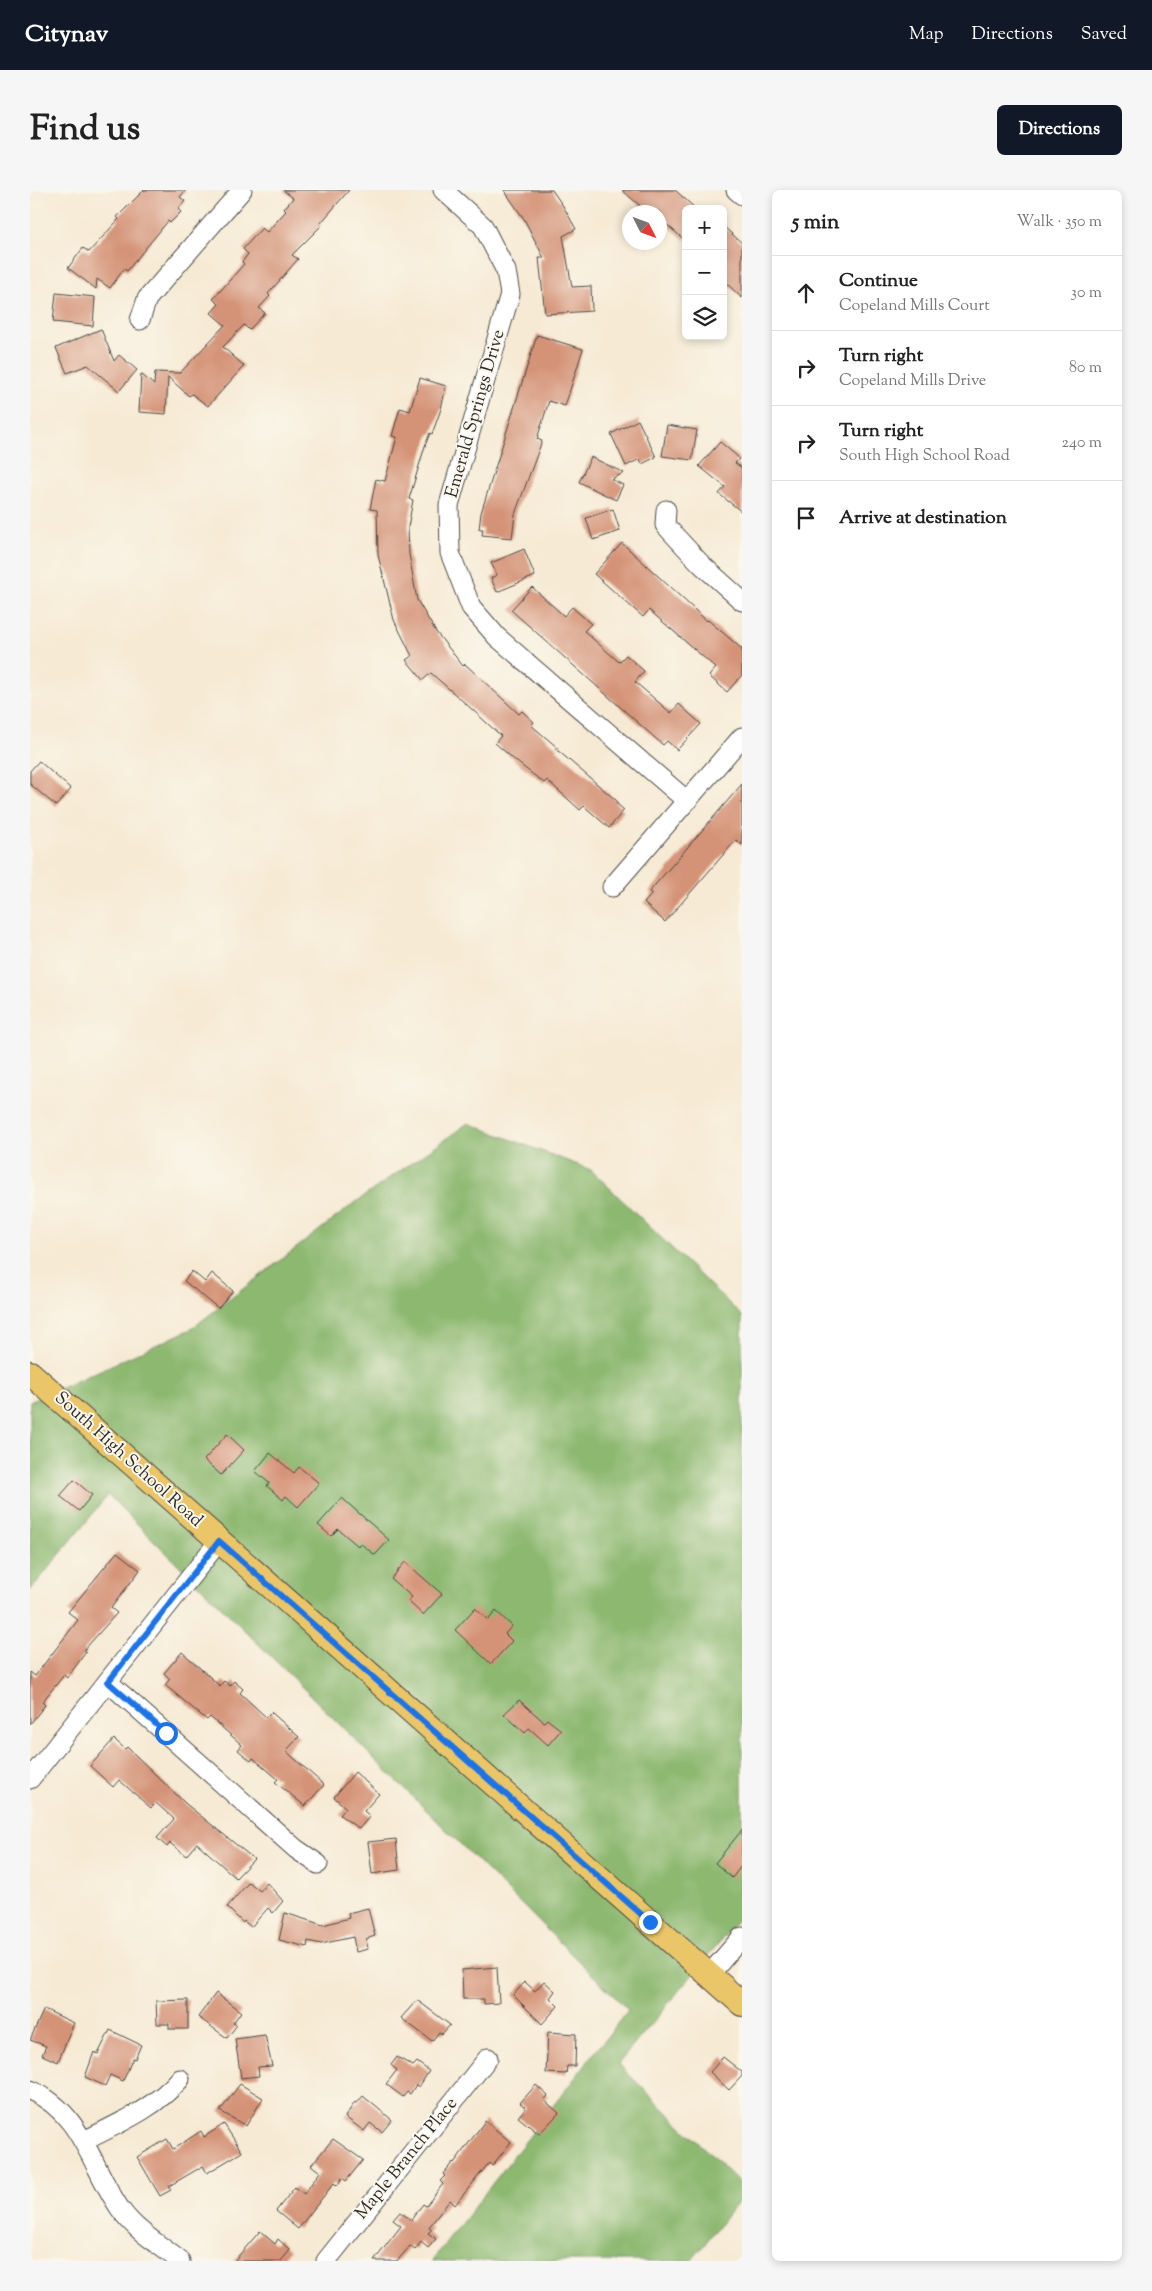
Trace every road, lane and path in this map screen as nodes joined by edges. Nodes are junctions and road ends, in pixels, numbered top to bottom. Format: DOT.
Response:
graph roads {
  1 [pos="242,190"];
  2 [pos="444,190"];
  3 [pos="736,190"];
  4 [pos="742,195"];
  5 [pos="140,320"];
  6 [pos="666,510"];
  7 [pos="742,601"];
  8 [pos="742,737"];
  9 [pos="686,801"];
  10 [pos="612,887"];
  11 [pos="30,1373"];
  12 [pos="219,1541"];
  13 [pos="108,1682"];
  14 [pos="30,1779"];
  15 [pos="318,1864"];
  16 [pos="742,1937"];
  17 [pos="709,1975"];
  18 [pos="742,2004"];
  19 [pos="488,2058"];
  20 [pos="180,2079"];
  21 [pos="30,2090"];
  22 [pos="84,2140"];
  23 [pos="180,2261"];
  24 [pos="326,2261"];
  1 -- 5 [label="street"];
  2 -- 9 [label="street, Emerald Springs Drive"];
  3 -- 4 [label="street"];
  6 -- 7 [label="street"];
  8 -- 9 [label="street"];
  9 -- 10 [label="street"];
  11 -- 12 [label="main road, South High School Road"];
  12 -- 13 [label="street"];
  12 -- 17 [label="main road, South High School Road"];
  13 -- 14 [label="street"];
  13 -- 15 [label="street"];
  16 -- 17 [label="street"];
  17 -- 18 [label="main road, South High School Road"];
  19 -- 24 [label="street, Maple Branch Place"];
  20 -- 22 [label="street"];
  21 -- 22 [label="street"];
  22 -- 23 [label="street"];
}
